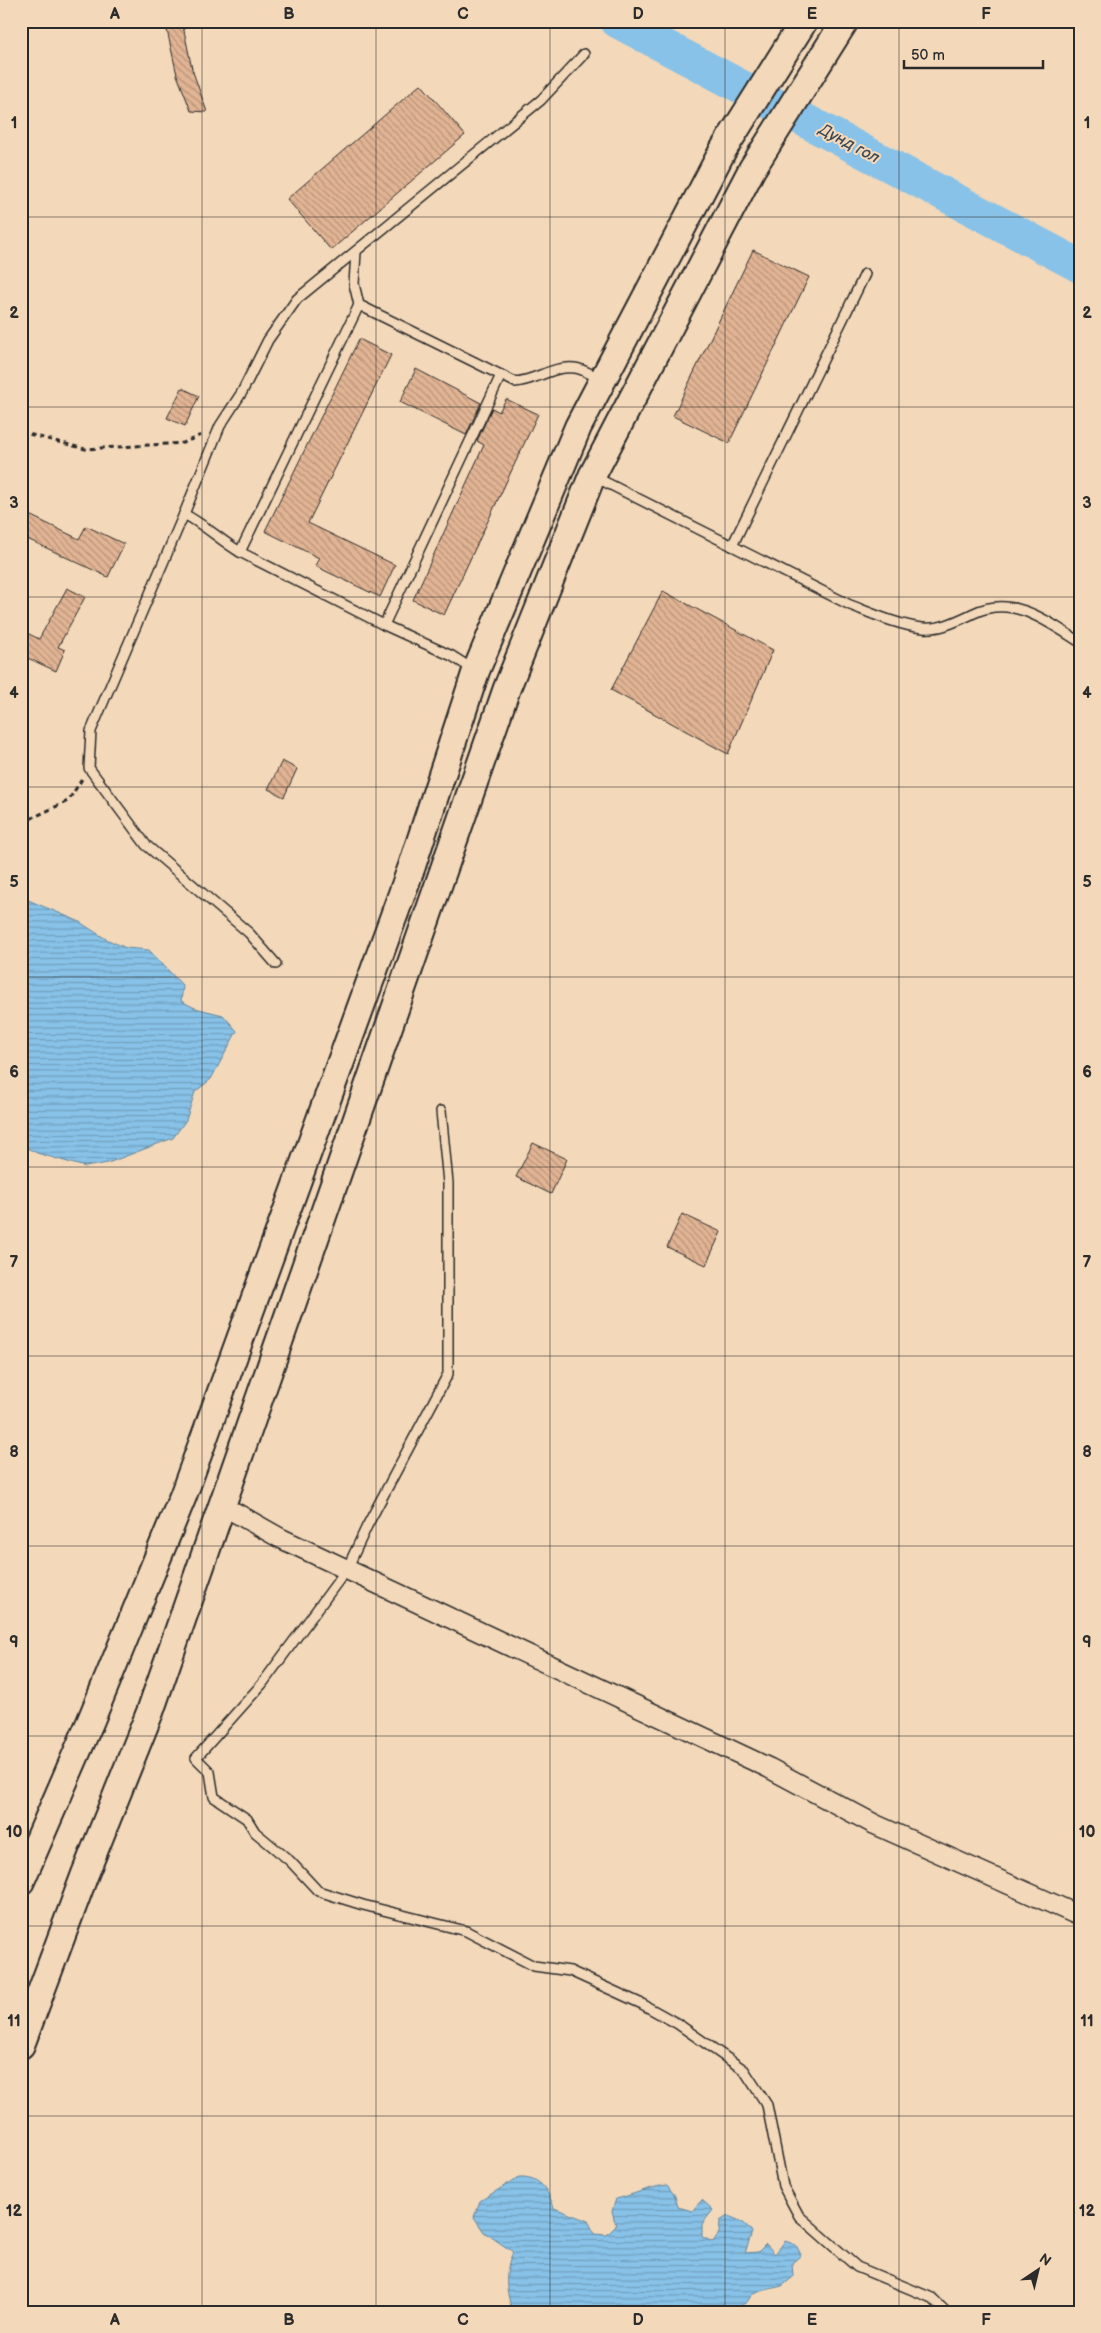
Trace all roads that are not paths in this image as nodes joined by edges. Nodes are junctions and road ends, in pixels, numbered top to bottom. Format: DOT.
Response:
graph roads {
  1 [pos="845,21"];
  2 [pos="803,22"];
  3 [pos="584,54"];
  4 [pos="356,252"];
  5 [pos="865,274"];
  6 [pos="359,305"];
  7 [pos="501,375"];
  8 [pos="603,380"];
  9 [pos="592,476"];
  10 [pos="184,514"];
  11 [pos="732,546"];
  12 [pos="240,552"];
  13 [pos="384,625"];
  14 [pos="1080,642"];
  15 [pos="476,671"];
  16 [pos="276,964"];
  17 [pos="441,1111"];
  18 [pos="236,1513"];
  19 [pos="347,1569"];
  20 [pos="21,1881"];
  21 [pos="1080,1916"];
  22 [pos="21,2045"];
  23 [pos="946,2312"];
  1 -- 9 [label="main road"];
  2 -- 8 [label="main road"];
  3 -- 4 [label="lane"];
  4 -- 6 [label="lane"];
  4 -- 10 [label="lane"];
  5 -- 11 [label="lane"];
  6 -- 7 [label="lane"];
  6 -- 12 [label="lane"];
  7 -- 8 [label="lane"];
  7 -- 13 [label="lane"];
  8 -- 15 [label="main road"];
  9 -- 11 [label="lane"];
  9 -- 22 [label="main road"];
  10 -- 12 [label="lane"];
  10 -- 16 [label="lane"];
  11 -- 14 [label="lane"];
  12 -- 13 [label="lane"];
  13 -- 15 [label="lane"];
  15 -- 20 [label="main road"];
  17 -- 19 [label="lane"];
  18 -- 19 [label="street"];
  19 -- 21 [label="street"];
  19 -- 23 [label="lane"];
}
